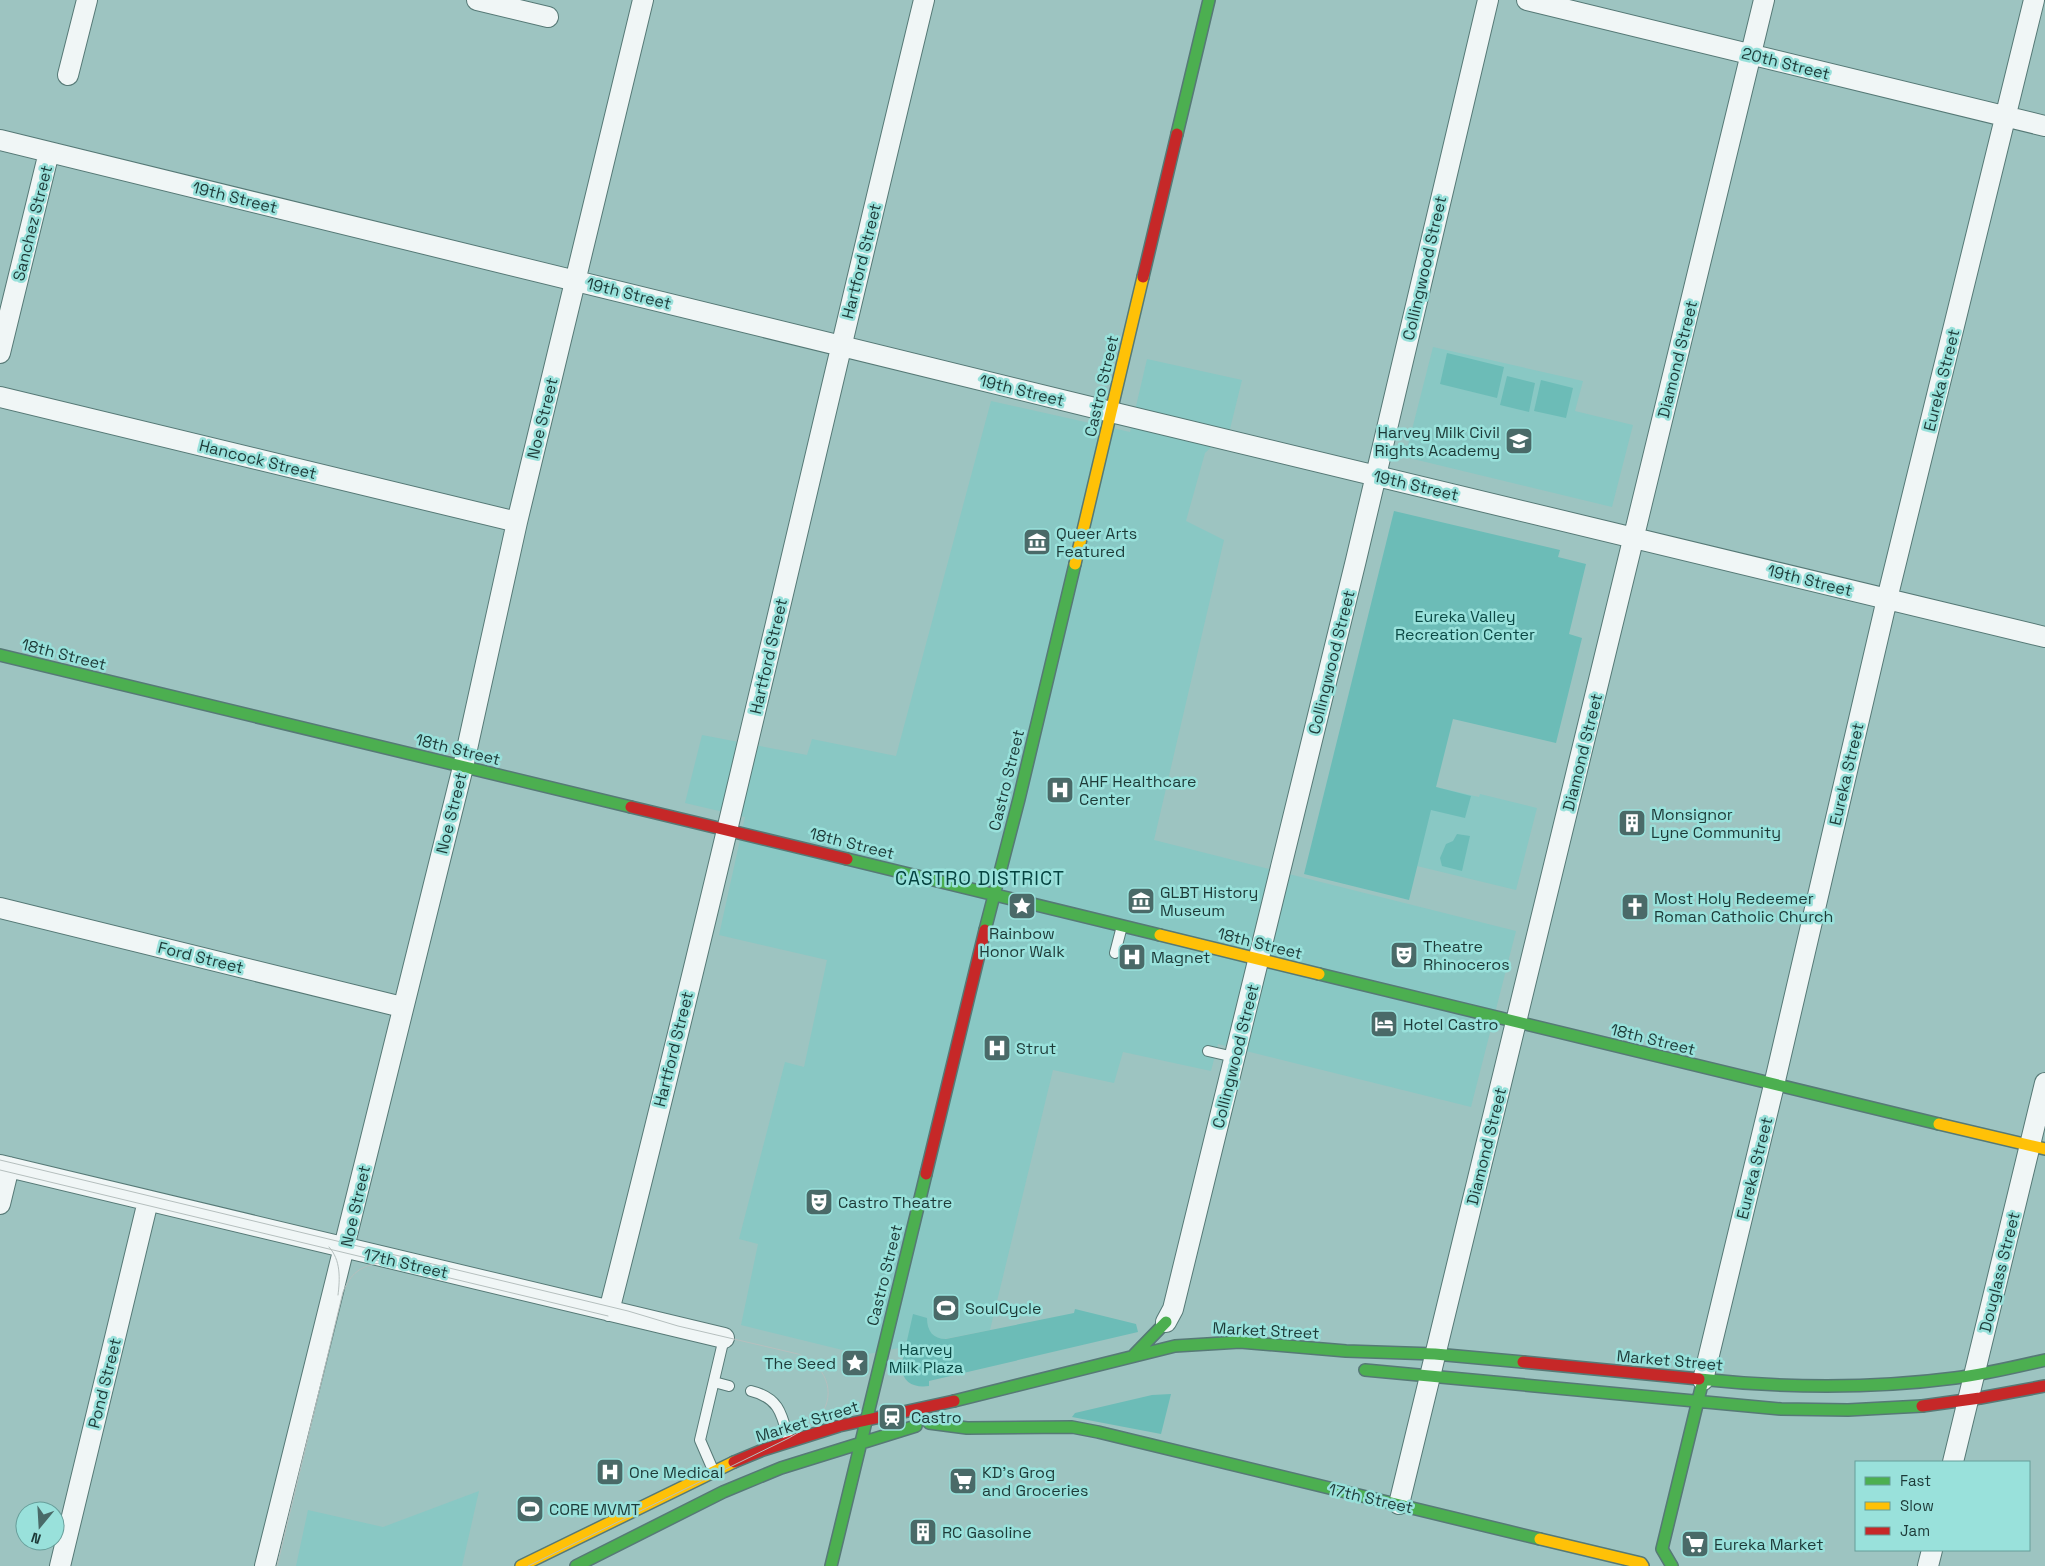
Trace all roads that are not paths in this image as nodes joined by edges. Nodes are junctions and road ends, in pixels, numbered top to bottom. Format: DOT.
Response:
graph roads {
  1 [pos="87,0"];
  2 [pos="477,0"];
  3 [pos="643,0"];
  4 [pos="924,0"];
  5 [pos="1209,0"];
  6 [pos="1488,0"];
  7 [pos="1527,0"];
  8 [pos="1764,0"];
  9 [pos="2034,0"];
  10 [pos="548,17"];
  11 [pos="1751,54"];
  12 [pos="68,75"];
  13 [pos="2007,117"];
  14 [pos="2045,126"];
  15 [pos="0,140"];
  16 [pos="49,152"];
  17 [pos="575,280"];
  18 [pos="840,344"];
  19 [pos="0,353"];
  20 [pos="0,397"];
  21 [pos="1111,412"];
  22 [pos="1375,475"];
  23 [pos="517,522"];
  24 [pos="1634,537"];
  25 [pos="1887,599"];
  26 [pos="2045,637"];
  27 [pos="0,655"];
  28 [pos="463,767"];
  29 [pos="727,829"];
  30 [pos="994,894"];
  31 [pos="0,908"];
  32 [pos="1122,926"];
  33 [pos="1115,953"];
  34 [pos="1258,960"];
  35 [pos="402,1007"];
  36 [pos="1516,1023"];
  37 [pos="1208,1051"];
  38 [pos="1234,1058"];
  39 [pos="2045,1083"];
  40 [pos="1774,1085"];
  41 [pos="2038,1147"];
  42 [pos="5,1166"];
  43 [pos="148,1201"];
  44 [pos="0,1204"];
  45 [pos="345,1249"];
  46 [pos="609,1311"];
  47 [pos="1166,1322"];
  48 [pos="724,1338"];
  49 [pos="1436,1354"];
  50 [pos="1133,1356"];
  51 [pos="2045,1360"];
  52 [pos="1350,1369"];
  53 [pos="1431,1374"];
  54 [pos="1974,1375"];
  55 [pos="1703,1380"];
  56 [pos="714,1382"];
  57 [pos="729,1386"];
  58 [pos="2045,1386"];
  59 [pos="751,1390"];
  60 [pos="1698,1400"];
  61 [pos="1968,1400"];
  62 [pos="962,1415"];
  63 [pos="866,1419"];
  64 [pos="929,1423"];
  65 [pos="790,1442"];
  66 [pos="860,1443"];
  67 [pos="1953,1461"];
  68 [pos="713,1471"];
  69 [pos="1399,1504"];
  70 [pos="1932,1551"];
  71 [pos="1650,1558"];
  72 [pos="60,1566"];
  73 [pos="266,1566"];
  74 [pos="521,1566"];
  75 [pos="576,1566"];
  76 [pos="830,1566"];
  77 [pos="1672,1566"];
  78 [pos="1928,1566"];
  1 -- 12 [label="street"];
  2 -- 10 [label="street"];
  3 -- 17 [label="street, Noe Street"];
  4 -- 18 [label="street, Hartford Street"];
  5 -- 21 [label="street, Castro Street"];
  6 -- 22 [label="street, Collingwood Street"];
  7 -- 11 [label="street, 20th Street"];
  8 -- 11 [label="street, Diamond Street"];
  9 -- 13 [label="street, Eureka Street"];
  11 -- 13 [label="street, 20th Street"];
  11 -- 24 [label="street, Diamond Street"];
  13 -- 14 [label="street, 20th Street"];
  13 -- 25 [label="street, Eureka Street"];
  15 -- 16 [label="street, 19th Street"];
  16 -- 17 [label="street, 19th Street"];
  16 -- 19 [label="street, Sanchez Street"];
  17 -- 18 [label="street, 19th Street"];
  17 -- 23 [label="street, Noe Street"];
  18 -- 21 [label="street, 19th Street"];
  18 -- 29 [label="street, Hartford Street"];
  20 -- 23 [label="street, Hancock Street"];
  21 -- 22 [label="street, 19th Street"];
  21 -- 30 [label="street, Castro Street"];
  22 -- 24 [label="street, 19th Street"];
  22 -- 34 [label="street, Collingwood Street"];
  23 -- 28 [label="street, Noe Street"];
  24 -- 25 [label="street, 19th Street"];
  24 -- 36 [label="street, Diamond Street"];
  25 -- 26 [label="street, 19th Street"];
  25 -- 40 [label="street, Eureka Street"];
  27 -- 28 [label="street, 18th Street"];
  28 -- 29 [label="street, 18th Street"];
  28 -- 35 [label="street, Noe Street"];
  29 -- 30 [label="street, 18th Street"];
  29 -- 46 [label="street, Hartford Street"];
  30 -- 32 [label="street, 18th Street"];
  30 -- 63 [label="street, Castro Street"];
  31 -- 35 [label="street, Ford Street"];
  32 -- 33 [label="lane"];
  32 -- 34 [label="street, 18th Street"];
  34 -- 36 [label="street, 18th Street"];
  34 -- 38 [label="street, Collingwood Street"];
  35 -- 45 [label="street, Noe Street"];
  36 -- 40 [label="street, 18th Street"];
  36 -- 49 [label="street, Diamond Street"];
  37 -- 38 [label="lane"];
  38 -- 47 [label="street, Collingwood Street"];
  39 -- 41 [label="street, Douglass Street"];
  40 -- 41 [label="street, 18th Street"];
  40 -- 55 [label="street, Eureka Street"];
  41 -- 54 [label="street, Douglass Street"];
  42 -- 43 [label="street, 17th Street"];
  42 -- 44 [label="street"];
  43 -- 45 [label="street, 17th Street"];
  43 -- 72 [label="street, Pond Street"];
  45 -- 46 [label="street, 17th Street"];
  45 -- 73 [label="street, Noe Street"];
  46 -- 48 [label="street, 17th Street"];
  47 -- 50 [label="street"];
  48 -- 56 [label="lane"];
  49 -- 50 [label="street, Market Street"];
  49 -- 53 [label="street, Diamond Street"];
  49 -- 55 [label="street, Market Street"];
  50 -- 63 [label="street, Market Street"];
  51 -- 54 [label="street, Market Street"];
  52 -- 53 [label="street"];
  53 -- 60 [label="street"];
  53 -- 69 [label="street, Diamond Street"];
  54 -- 55 [label="street, Market Street"];
  54 -- 61 [label="street, Douglass Street"];
  55 -- 60 [label="street, Eureka Street"];
  56 -- 57 [label="lane"];
  56 -- 68 [label="lane"];
  58 -- 61 [label="street"];
  59 -- 65 [label="lane"];
  60 -- 61 [label="street"];
  60 -- 71 [label="street, Eureka Street"];
  61 -- 67 [label="street, Douglass Street"];
  62 -- 64 [label="street"];
  63 -- 65 [label="street, Market Street"];
  63 -- 66 [label="street, Castro Street"];
  64 -- 66 [label="street"];
  64 -- 69 [label="street, 17th Street"];
  65 -- 68 [label="street, Market Street"];
  66 -- 75 [label="street"];
  66 -- 76 [label="street, Castro Street"];
  68 -- 74 [label="street, Market Street"];
  69 -- 71 [label="street, 17th Street"];
  70 -- 78 [label="street"];
  71 -- 77 [label="street"];
}
